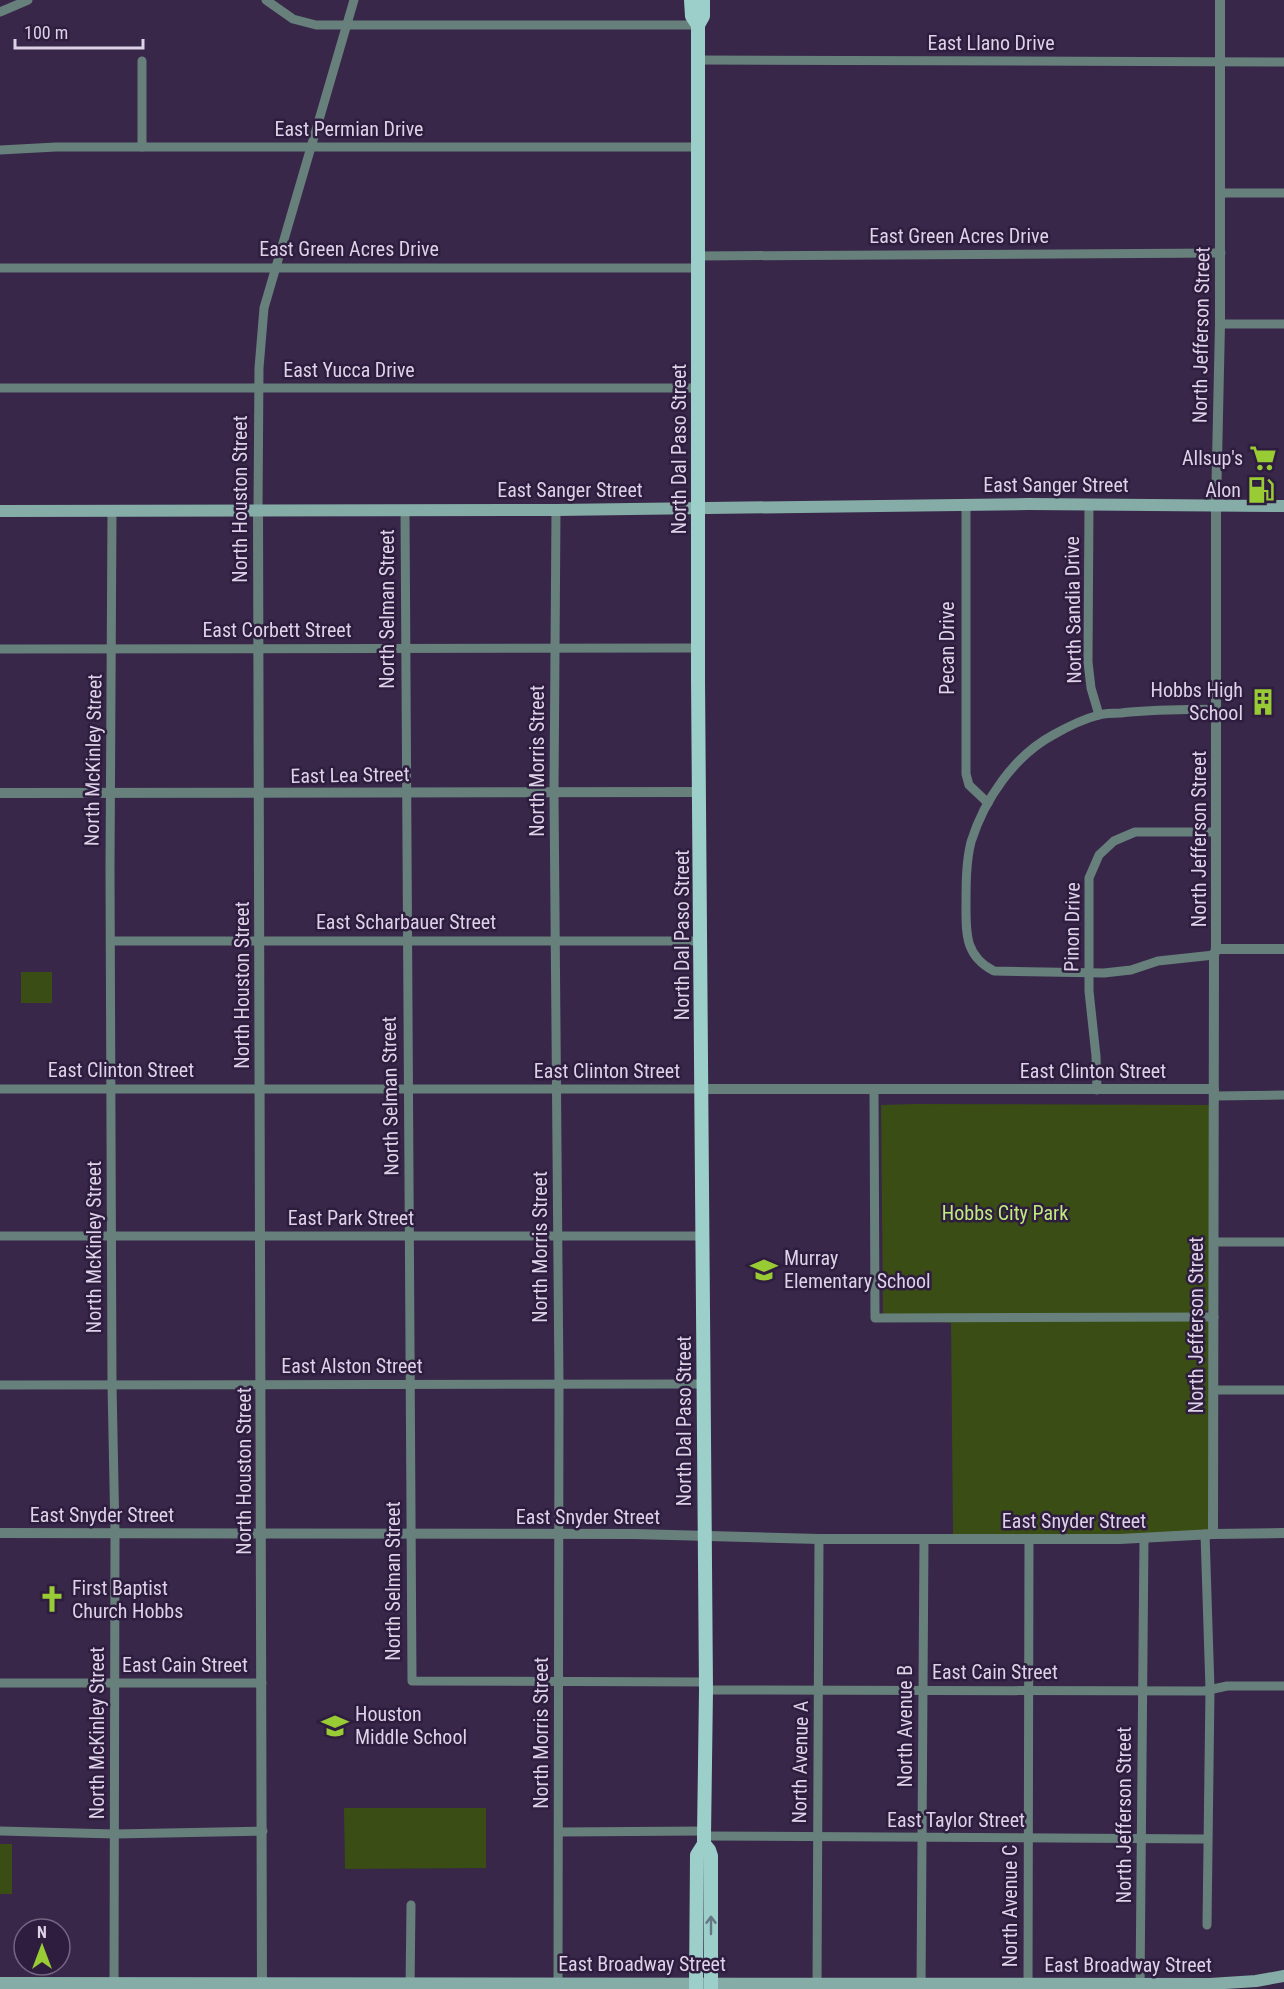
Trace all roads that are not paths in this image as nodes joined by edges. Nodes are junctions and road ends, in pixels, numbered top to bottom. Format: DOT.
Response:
graph roads {
  1 [pos="28,0"];
  2 [pos="266,0"];
  3 [pos="354,0"];
  4 [pos="691,0"];
  5 [pos="703,0"];
  6 [pos="1220,0"];
  7 [pos="0,12"];
  8 [pos="698,25"];
  9 [pos="348,26"];
  10 [pos="698,60"];
  11 [pos="142,61"];
  12 [pos="1220,62"];
  13 [pos="1284,62"];
  14 [pos="142,147"];
  15 [pos="311,147"];
  16 [pos="699,147"];
  17 [pos="0,150"];
  18 [pos="1221,193"];
  19 [pos="1284,194"];
  20 [pos="1221,253"];
  21 [pos="698,262"];
  22 [pos="277,267"];
  23 [pos="0,268"];
  24 [pos="1220,324"];
  25 [pos="1284,324"];
  26 [pos="0,388"];
  27 [pos="259,388"];
  28 [pos="699,388"];
  29 [pos="1089,504"];
  30 [pos="966,505"];
  31 [pos="1216,506"];
  32 [pos="1284,506"];
  33 [pos="700,508"];
  34 [pos="258,510"];
  35 [pos="405,510"];
  36 [pos="556,510"];
  37 [pos="0,511"];
  38 [pos="112,511"];
  39 [pos="405,648"];
  40 [pos="555,648"];
  41 [pos="699,648"];
  42 [pos="0,649"];
  43 [pos="112,649"];
  44 [pos="258,649"];
  45 [pos="1217,709"];
  46 [pos="1099,715"];
  47 [pos="406,792"];
  48 [pos="700,792"];
  49 [pos="0,793"];
  50 [pos="554,793"];
  51 [pos="111,794"];
  52 [pos="259,794"];
  53 [pos="988,803"];
  54 [pos="1216,832"];
  55 [pos="259,940"];
  56 [pos="555,940"];
  57 [pos="111,941"];
  58 [pos="407,941"];
  59 [pos="702,941"];
  60 [pos="1284,949"];
  61 [pos="1215,952"];
  62 [pos="1089,973"];
  63 [pos="111,1088"];
  64 [pos="260,1088"];
  65 [pos="408,1088"];
  66 [pos="0,1089"];
  67 [pos="557,1089"];
  68 [pos="702,1089"];
  69 [pos="874,1089"];
  70 [pos="1096,1090"];
  71 [pos="1214,1092"];
  72 [pos="1284,1095"];
  73 [pos="0,1236"];
  74 [pos="260,1236"];
  75 [pos="410,1236"];
  76 [pos="558,1236"];
  77 [pos="703,1236"];
  78 [pos="112,1237"];
  79 [pos="1214,1242"];
  80 [pos="1284,1242"];
  81 [pos="1214,1317"];
  82 [pos="261,1384"];
  83 [pos="559,1384"];
  84 [pos="704,1384"];
  85 [pos="0,1385"];
  86 [pos="112,1385"];
  87 [pos="410,1385"];
  88 [pos="1214,1389"];
  89 [pos="1284,1390"];
  90 [pos="0,1533"];
  91 [pos="262,1533"];
  92 [pos="1284,1533"];
  93 [pos="115,1534"];
  94 [pos="411,1534"];
  95 [pos="558,1534"];
  96 [pos="1209,1534"];
  97 [pos="704,1537"];
  98 [pos="1144,1538"];
  99 [pos="819,1539"];
  100 [pos="924,1539"];
  101 [pos="1029,1539"];
  102 [pos="412,1681"];
  103 [pos="559,1682"];
  104 [pos="0,1683"];
  105 [pos="115,1683"];
  106 [pos="262,1683"];
  107 [pos="706,1686"];
  108 [pos="1284,1686"];
  109 [pos="1029,1689"];
  110 [pos="1210,1689"];
  111 [pos="924,1690"];
  112 [pos="819,1691"];
  113 [pos="1143,1691"];
  114 [pos="0,1831"];
  115 [pos="263,1831"];
  116 [pos="559,1832"];
  117 [pos="115,1834"];
  118 [pos="704,1837"];
  119 [pos="818,1838"];
  120 [pos="923,1838"];
  121 [pos="1028,1839"];
  122 [pos="1142,1839"];
  123 [pos="1207,1839"];
  124 [pos="411,1905"];
  125 [pos="1207,1925"];
  126 [pos="1284,1976"];
  127 [pos="0,1983"];
  128 [pos="114,1986"];
  129 [pos="262,1986"];
  130 [pos="410,1986"];
  131 [pos="558,1986"];
  132 [pos="696,1986"];
  133 [pos="711,1986"];
  134 [pos="817,1987"];
  135 [pos="921,1987"];
  136 [pos="1028,1987"];
  137 [pos="1140,1987"];
  1 -- 7 [label="street"];
  2 -- 9 [label="street"];
  3 -- 9 [label="street, North Houston Street"];
  4 -- 8 [label="main road, North Dal Paso Street"];
  5 -- 8 [label="main road, North Dal Paso Street"];
  6 -- 12 [label="street, North Jefferson Street"];
  8 -- 9 [label="street"];
  8 -- 10 [label="main road, North Dal Paso Street"];
  9 -- 15 [label="street, North Houston Street"];
  10 -- 12 [label="street, East Llano Drive"];
  10 -- 16 [label="main road, North Dal Paso Street"];
  11 -- 14 [label="street"];
  12 -- 13 [label="street, East Llano Drive"];
  12 -- 18 [label="street, North Jefferson Street"];
  14 -- 15 [label="street, East Permian Drive"];
  14 -- 17 [label="street, East Permian Drive"];
  15 -- 16 [label="street, East Permian Drive"];
  15 -- 22 [label="street, North Houston Street"];
  16 -- 21 [label="main road, North Dal Paso Street"];
  18 -- 19 [label="street"];
  18 -- 20 [label="street, North Jefferson Street"];
  20 -- 21 [label="street, East Green Acres Drive"];
  20 -- 24 [label="street, North Jefferson Street"];
  21 -- 22 [label="street, East Green Acres Drive"];
  21 -- 28 [label="main road, North Dal Paso Street"];
  22 -- 23 [label="street, East Green Acres Drive"];
  22 -- 27 [label="street, North Houston Street"];
  24 -- 25 [label="street"];
  24 -- 31 [label="street, North Jefferson Street"];
  26 -- 27 [label="street, East Yucca Drive"];
  27 -- 28 [label="street, East Yucca Drive"];
  27 -- 34 [label="street, North Houston Street"];
  28 -- 33 [label="main road, North Dal Paso Street"];
  29 -- 30 [label="main road, East Sanger Street"];
  29 -- 31 [label="main road, East Sanger Street"];
  29 -- 46 [label="street, North Sandia Drive"];
  30 -- 33 [label="main road, East Sanger Street"];
  30 -- 53 [label="street, Pecan Drive"];
  31 -- 32 [label="main road, East Sanger Street"];
  31 -- 45 [label="street, North Jefferson Street"];
  33 -- 36 [label="main road, East Sanger Street"];
  33 -- 41 [label="main road, North Dal Paso Street"];
  34 -- 35 [label="main road, East Sanger Street"];
  34 -- 38 [label="main road, East Sanger Street"];
  34 -- 44 [label="street, North Houston Street"];
  35 -- 36 [label="main road, East Sanger Street"];
  35 -- 39 [label="street, North Selman Street"];
  36 -- 40 [label="street, North Morris Street"];
  37 -- 38 [label="main road, East Sanger Street"];
  38 -- 43 [label="street, North McKinley Street"];
  39 -- 40 [label="street, East Corbett Street"];
  39 -- 44 [label="street, East Corbett Street"];
  39 -- 47 [label="street, North Selman Street"];
  40 -- 41 [label="street, East Corbett Street"];
  40 -- 50 [label="street, North Morris Street"];
  41 -- 48 [label="main road, North Dal Paso Street"];
  42 -- 43 [label="street, East Corbett Street"];
  43 -- 44 [label="street, East Corbett Street"];
  43 -- 51 [label="street, North McKinley Street"];
  44 -- 52 [label="street, North Houston Street"];
  45 -- 46 [label="street"];
  45 -- 54 [label="street, North Jefferson Street"];
  46 -- 53 [label="street"];
  47 -- 50 [label="street, East Lea Street"];
  47 -- 52 [label="street, East Lea Street"];
  47 -- 58 [label="street, North Selman Street"];
  48 -- 50 [label="street, East Lea Street"];
  48 -- 59 [label="main road, North Dal Paso Street"];
  49 -- 51 [label="street, East Lea Street"];
  50 -- 56 [label="street, North Morris Street"];
  51 -- 52 [label="street, East Lea Street"];
  51 -- 57 [label="street, North McKinley Street"];
  52 -- 55 [label="street, North Houston Street"];
  53 -- 62 [label="street"];
  54 -- 61 [label="street, North Jefferson Street"];
  54 -- 62 [label="street, Pinon Drive"];
  55 -- 57 [label="street, East Scharbauer Street"];
  55 -- 58 [label="street, East Scharbauer Street"];
  55 -- 64 [label="street, North Houston Street"];
  56 -- 58 [label="street, East Scharbauer Street"];
  56 -- 59 [label="street, East Scharbauer Street"];
  56 -- 67 [label="street, North Morris Street"];
  57 -- 63 [label="street, North McKinley Street"];
  58 -- 65 [label="street, North Selman Street"];
  59 -- 68 [label="main road, North Dal Paso Street"];
  60 -- 61 [label="street"];
  61 -- 62 [label="street"];
  61 -- 71 [label="street, North Jefferson Street"];
  62 -- 70 [label="street, Pinon Drive"];
  63 -- 64 [label="street, East Clinton Street"];
  63 -- 66 [label="street, East Clinton Street"];
  63 -- 78 [label="street, North McKinley Street"];
  64 -- 65 [label="street, East Clinton Street"];
  64 -- 74 [label="street, North Houston Street"];
  65 -- 67 [label="street, East Clinton Street"];
  65 -- 75 [label="street, North Selman Street"];
  67 -- 68 [label="street, East Clinton Street"];
  67 -- 76 [label="street, North Morris Street"];
  68 -- 69 [label="street, East Clinton Street"];
  68 -- 77 [label="main road, North Dal Paso Street"];
  69 -- 70 [label="street, East Clinton Street"];
  69 -- 81 [label="street"];
  70 -- 71 [label="street, East Clinton Street"];
  71 -- 72 [label="street, East Clinton Street"];
  71 -- 79 [label="street, North Jefferson Street"];
  73 -- 78 [label="street, East Park Street"];
  74 -- 75 [label="street, East Park Street"];
  74 -- 78 [label="street, East Park Street"];
  74 -- 82 [label="street, North Houston Street"];
  75 -- 76 [label="street, East Park Street"];
  75 -- 87 [label="street, North Selman Street"];
  76 -- 77 [label="street, East Park Street"];
  76 -- 83 [label="street, North Morris Street"];
  77 -- 84 [label="main road, North Dal Paso Street"];
  78 -- 86 [label="street, North McKinley Street"];
  79 -- 80 [label="street"];
  79 -- 81 [label="street, North Jefferson Street"];
  81 -- 88 [label="street, North Jefferson Street"];
  82 -- 86 [label="street, East Alston Street"];
  82 -- 87 [label="street, East Alston Street"];
  82 -- 91 [label="street, North Houston Street"];
  83 -- 84 [label="street, East Alston Street"];
  83 -- 87 [label="street, East Alston Street"];
  83 -- 95 [label="street, North Morris Street"];
  84 -- 97 [label="main road, North Dal Paso Street"];
  85 -- 86 [label="street, East Alston Street"];
  86 -- 93 [label="street, North McKinley Street"];
  87 -- 94 [label="street, North Selman Street"];
  88 -- 89 [label="street"];
  88 -- 96 [label="street, North Jefferson Street"];
  90 -- 93 [label="street, East Snyder Street"];
  91 -- 93 [label="street, East Snyder Street"];
  91 -- 94 [label="street, East Snyder Street"];
  91 -- 106 [label="street, North Houston Street"];
  92 -- 96 [label="street, East Snyder Street"];
  93 -- 105 [label="street, North McKinley Street"];
  94 -- 95 [label="street, East Snyder Street"];
  94 -- 102 [label="street, North Selman Street"];
  95 -- 97 [label="street, East Snyder Street"];
  95 -- 103 [label="street, North Morris Street"];
  96 -- 98 [label="street, East Snyder Street"];
  96 -- 110 [label="street"];
  97 -- 99 [label="street, East Snyder Street"];
  97 -- 107 [label="main road, North Dal Paso Street"];
  98 -- 101 [label="street, East Snyder Street"];
  98 -- 113 [label="street, North Jefferson Street"];
  99 -- 100 [label="street, East Snyder Street"];
  99 -- 112 [label="street, North Avenue A"];
  100 -- 101 [label="street, East Snyder Street"];
  100 -- 111 [label="street, North Avenue B"];
  101 -- 109 [label="street, North Avenue C"];
  102 -- 103 [label="street, East Cain Street"];
  103 -- 107 [label="street, East Cain Street"];
  103 -- 116 [label="street, North Morris Street"];
  104 -- 105 [label="street, East Cain Street"];
  105 -- 106 [label="street, East Cain Street"];
  105 -- 117 [label="street, North McKinley Street"];
  106 -- 115 [label="street, North Houston Street"];
  107 -- 112 [label="street, East Cain Street"];
  107 -- 118 [label="main road, North Dal Paso Street"];
  108 -- 110 [label="street, East Cain Street"];
  109 -- 111 [label="street, East Cain Street"];
  109 -- 113 [label="street, East Cain Street"];
  109 -- 121 [label="street, North Avenue C"];
  110 -- 113 [label="street, East Cain Street"];
  110 -- 123 [label="street"];
  111 -- 112 [label="street, East Cain Street"];
  111 -- 120 [label="street, North Avenue B"];
  112 -- 119 [label="street, North Avenue A"];
  113 -- 122 [label="street, North Jefferson Street"];
  114 -- 117 [label="street"];
  115 -- 117 [label="street"];
  115 -- 129 [label="street, North Houston Street"];
  116 -- 118 [label="street, East Taylor Street"];
  116 -- 131 [label="street, North Morris Street"];
  117 -- 128 [label="street, North McKinley Street"];
  118 -- 119 [label="street, East Taylor Street"];
  118 -- 132 [label="main road, North Dal Paso Street"];
  133 -- 118 [label="main road, North Dal Paso Street, one-way"];
  119 -- 120 [label="street, East Taylor Street"];
  119 -- 134 [label="street, North Avenue A"];
  120 -- 121 [label="street, East Taylor Street"];
  120 -- 135 [label="street, North Avenue B"];
  121 -- 122 [label="street, East Taylor Street"];
  121 -- 136 [label="street, North Avenue C"];
  122 -- 123 [label="street, East Taylor Street"];
  122 -- 137 [label="street, North Jefferson Street"];
  123 -- 125 [label="street"];
  124 -- 130 [label="street"];
  126 -- 137 [label="main road, East Broadway Street"];
  127 -- 128 [label="main road, East Broadway Street"];
  128 -- 129 [label="main road, East Broadway Street"];
  129 -- 130 [label="main road, East Broadway Street"];
  130 -- 131 [label="main road, East Broadway Street"];
  131 -- 132 [label="main road, East Broadway Street"];
  132 -- 133 [label="main road, East Broadway Street"];
  133 -- 134 [label="main road, East Broadway Street"];
  134 -- 135 [label="main road, East Broadway Street"];
  135 -- 136 [label="main road, East Broadway Street"];
  136 -- 137 [label="main road, East Broadway Street"];
}
